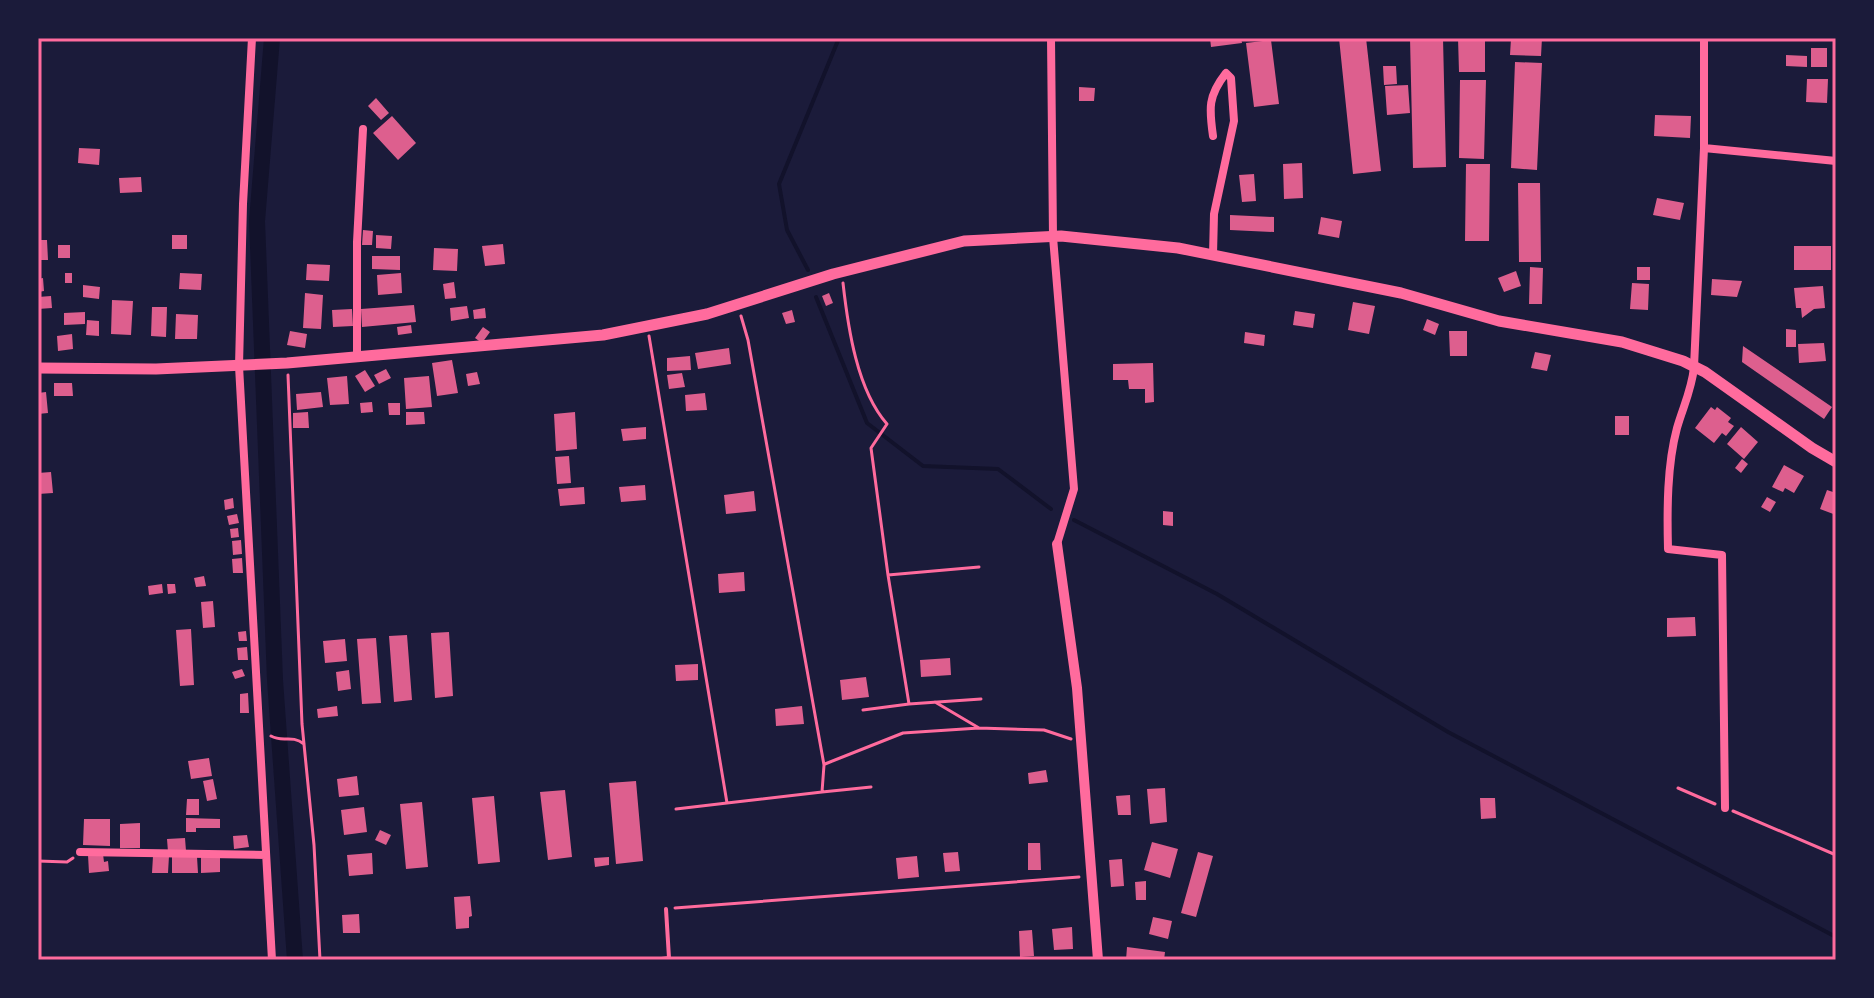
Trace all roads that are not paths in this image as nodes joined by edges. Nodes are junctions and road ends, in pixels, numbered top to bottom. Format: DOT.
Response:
graph roads {
  1 [pos="252,38"];
  2 [pos="1051,38"];
  3 [pos="1704,38"];
  4 [pos="363,129"];
  5 [pos="1213,136"];
  6 [pos="1704,148"];
  7 [pos="1836,161"];
  8 [pos="1053,237"];
  9 [pos="1213,255"];
  10 [pos="357,356"];
  11 [pos="239,366"];
  12 [pos="1694,367"];
  13 [pos="38,368"];
  14 [pos="1836,462"];
  15 [pos="1057,544"];
  16 [pos="1725,808"];
  17 [pos="80,852"];
  18 [pos="266,855"];
  19 [pos="666,909"];
  20 [pos="272,960"];
  21 [pos="654,960"];
  22 [pos="1098,960"];
  1 -- 11 [label="street"];
  2 -- 8 [label="street"];
  3 -- 6 [label="street"];
  4 -- 10 [label="street"];
  5 -- 9 [label="street"];
  6 -- 7 [label="street"];
  6 -- 12 [label="street"];
  8 -- 9 [label="main road"];
  8 -- 10 [label="main road"];
  8 -- 15 [label="street"];
  9 -- 12 [label="main road"];
  10 -- 11 [label="main road"];
  11 -- 13 [label="main road"];
  11 -- 18 [label="street"];
  12 -- 14 [label="main road"];
  12 -- 16 [label="street"];
  15 -- 22 [label="street"];
  17 -- 18 [label="street"];
  18 -- 20 [label="street"];
  19 -- 21 [label="lane"];
}
